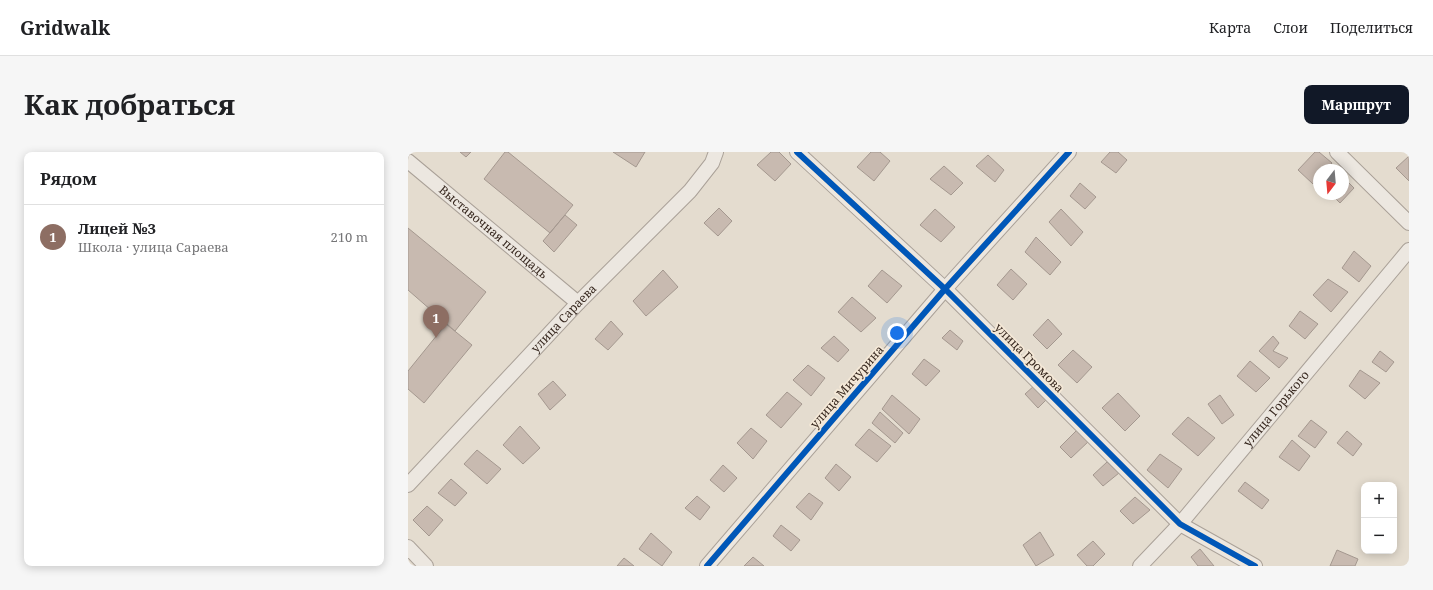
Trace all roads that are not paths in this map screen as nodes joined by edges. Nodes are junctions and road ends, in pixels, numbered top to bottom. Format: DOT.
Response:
graph roads {
  1 [pos="716,152"];
  2 [pos="797,152"];
  3 [pos="1070,152"];
  4 [pos="1337,152"];
  5 [pos="408,161"];
  6 [pos="1409,223"];
  7 [pos="1409,250"];
  8 [pos="945,289"];
  9 [pos="578,303"];
  10 [pos="408,485"];
  11 [pos="1180,524"];
  12 [pos="408,547"];
  13 [pos="426,566"];
  14 [pos="706,566"];
  15 [pos="1140,566"];
  16 [pos="1255,566"];
  1 -- 9 [label="street, улица Сараева"];
  2 -- 8 [label="street, улица Громова"];
  3 -- 8 [label="street, улица Мичурина"];
  4 -- 6 [label="street"];
  5 -- 9 [label="street, Выставочная площадь"];
  7 -- 11 [label="street, улица Горького"];
  8 -- 11 [label="street, улица Громова"];
  8 -- 14 [label="street, улица Мичурина"];
  9 -- 10 [label="street, улица Сараева"];
  11 -- 15 [label="street, улица Горького"];
  11 -- 16 [label="street, улица Громова"];
  12 -- 13 [label="street"];
}
